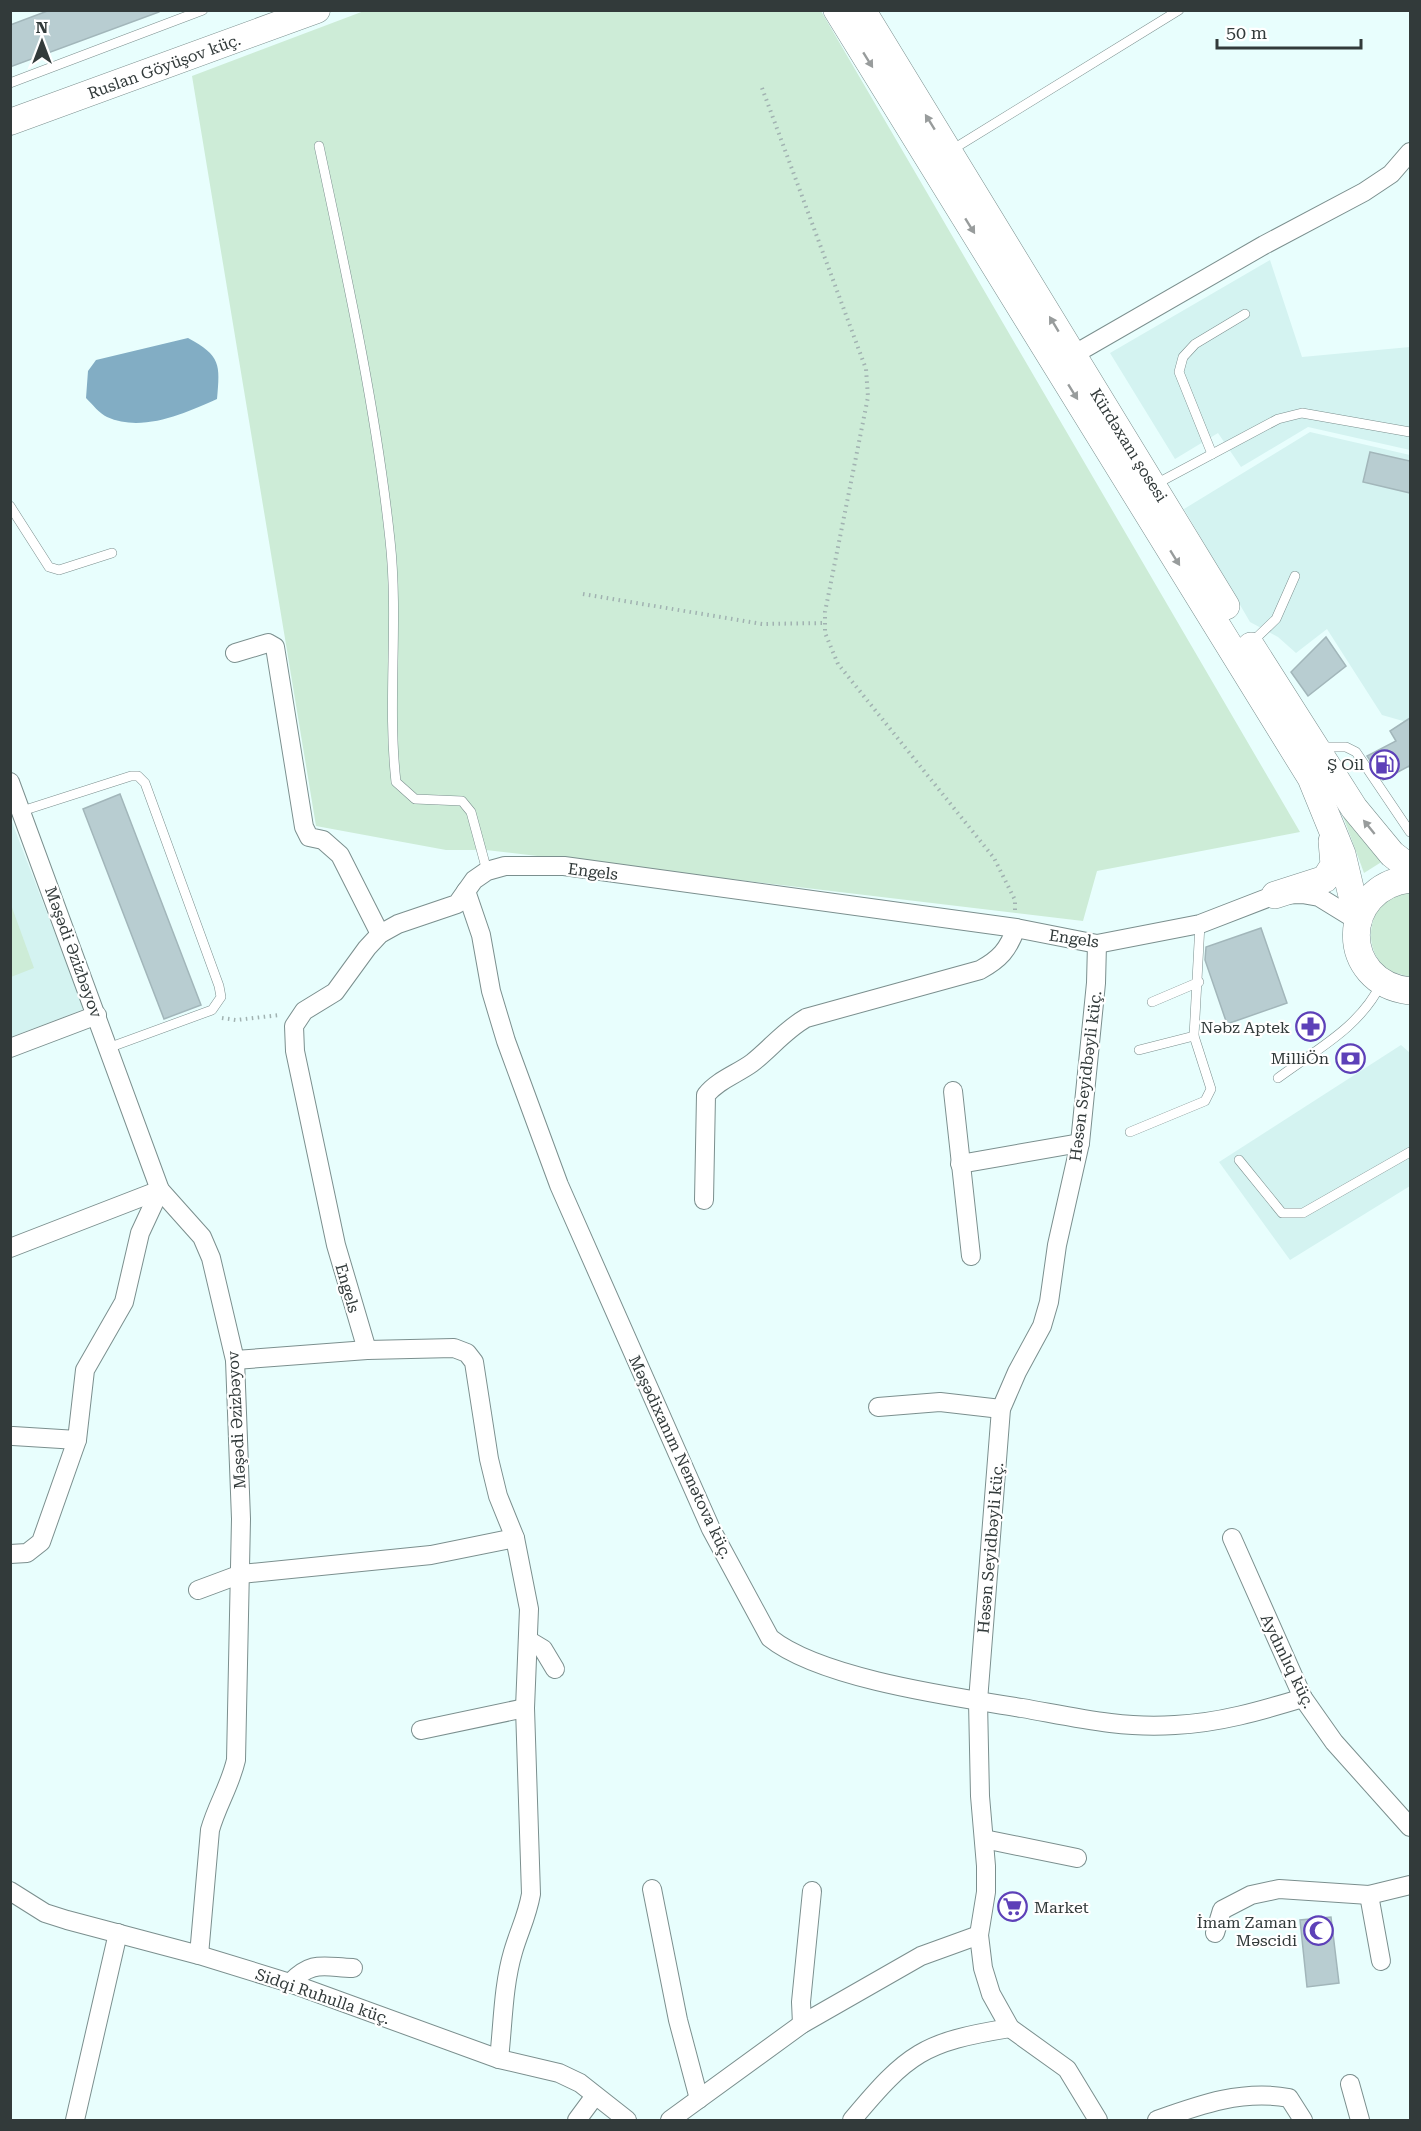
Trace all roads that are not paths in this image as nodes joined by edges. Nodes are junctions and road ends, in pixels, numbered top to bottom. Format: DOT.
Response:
graph roads {
  1 [pos="203,10"];
  2 [pos="837,10"];
  3 [pos="862,10"];
  4 [pos="1179,10"];
  5 [pos="307,12"];
  6 [pos="10,83"];
  7 [pos="10,122"];
  8 [pos="320,146"];
  9 [pos="948,152"];
  10 [pos="1410,152"];
  11 [pos="1245,314"];
  12 [pos="1073,355"];
  13 [pos="1410,432"];
  14 [pos="1212,454"];
  15 [pos="1154,485"];
  16 [pos="10,506"];
  17 [pos="112,553"];
  18 [pos="1295,576"];
  19 [pos="1249,644"];
  20 [pos="235,653"];
  21 [pos="1316,747"];
  22 [pos="10,782"];
  23 [pos="22,811"];
  24 [pos="1332,825"];
  25 [pos="1410,832"];
  26 [pos="1410,868"];
  27 [pos="487,871"];
  28 [pos="1410,879"];
  29 [pos="466,891"];
  30 [pos="1275,895"];
  31 [pos="1358,921"];
  32 [pos="1200,924"];
  33 [pos="1016,928"];
  34 [pos="380,934"];
  35 [pos="1097,944"];
  36 [pos="1199,982"];
  37 [pos="1382,982"];
  38 [pos="1410,991"];
  39 [pos="1152,1002"];
  40 [pos="1410,1009"];
  41 [pos="97,1015"];
  42 [pos="1194,1036"];
  43 [pos="10,1048"];
  44 [pos="108,1048"];
  45 [pos="1139,1050"];
  46 [pos="1278,1077"];
  47 [pos="953,1091"];
  48 [pos="1130,1132"];
  49 [pos="1080,1143"];
  50 [pos="1410,1152"];
  51 [pos="1239,1160"];
  52 [pos="960,1164"];
  53 [pos="160,1190"];
  54 [pos="704,1200"];
  55 [pos="10,1248"];
  56 [pos="971,1256"];
  57 [pos="367,1350"];
  58 [pos="235,1360"];
  59 [pos="878,1407"];
  60 [pos="1001,1409"];
  61 [pos="13,1436"];
  62 [pos="77,1440"];
  63 [pos="515,1538"];
  64 [pos="1232,1538"];
  65 [pos="10,1554"];
  66 [pos="241,1574"];
  67 [pos="198,1590"];
  68 [pos="528,1640"];
  69 [pos="555,1669"];
  70 [pos="1303,1698"];
  71 [pos="978,1701"];
  72 [pos="525,1708"];
  73 [pos="421,1730"];
  74 [pos="1410,1827"];
  75 [pos="984,1839"];
  76 [pos="1077,1858"];
  77 [pos="1410,1885"];
  78 [pos="652,1889"];
  79 [pos="10,1891"];
  80 [pos="812,1892"];
  81 [pos="1369,1895"];
  82 [pos="118,1933"];
  83 [pos="1215,1933"];
  84 [pos="979,1935"];
  85 [pos="199,1955"];
  86 [pos="1381,1961"];
  87 [pos="353,1968"];
  88 [pos="290,1983"];
  89 [pos="802,2024"];
  90 [pos="1010,2028"];
  91 [pos="499,2059"];
  92 [pos="1350,2084"];
  93 [pos="594,2097"];
  94 [pos="699,2099"];
  95 [pos="75,2121"];
  96 [pos="577,2121"];
  97 [pos="627,2121"];
  98 [pos="670,2121"];
  99 [pos="852,2121"];
  100 [pos="1098,2121"];
  101 [pos="1157,2121"];
  102 [pos="1303,2121"];
  103 [pos="1360,2121"];
  1 -- 6 [label="lane"];
  2 -- 24 [label="main road, one-way"];
  9 -- 3 [label="main road, Kürdəxanı şosesi, one-way"];
  4 -- 9 [label="lane"];
  5 -- 7 [label="street, Ruslan Göyüşov küç."];
  8 -- 27 [label="lane"];
  12 -- 9 [label="main road, Kürdəxanı şosesi, one-way"];
  10 -- 12 [label="street"];
  11 -- 14 [label="lane"];
  12 -- 15 [label="main road, Kürdəxanı şosesi"];
  13 -- 14 [label="lane"];
  14 -- 15 [label="lane"];
  15 -- 19 [label="main road, Kürdəxanı şosesi"];
  16 -- 17 [label="lane"];
  18 -- 19 [label="lane"];
  19 -- 21 [label="main road, Kürdəxanı şosesi"];
  20 -- 34 [label="street"];
  21 -- 25 [label="lane"];
  26 -- 21 [label="main road, Kürdəxanı şosesi, one-way"];
  22 -- 23 [label="street, Məşədi Əzizbəyov"];
  23 -- 41 [label="street, Məşədi Əzizbəyov"];
  23 -- 44 [label="lane"];
  24 -- 30 [label="main road"];
  24 -- 31 [label="main road"];
  27 -- 29 [label="street"];
  27 -- 33 [label="street, Engels"];
  28 -- 31 [label="main road"];
  29 -- 34 [label="street"];
  29 -- 71 [label="street, Məşədixanım Nemətova küç."];
  30 -- 31 [label="street"];
  30 -- 32 [label="street, Engels"];
  31 -- 37 [label="main road"];
  32 -- 35 [label="street, Engels"];
  32 -- 36 [label="lane"];
  33 -- 35 [label="street, Engels"];
  33 -- 54 [label="street"];
  34 -- 57 [label="street, Engels"];
  35 -- 49 [label="street, Həsən Seyidbəyli küç."];
  36 -- 39 [label="lane"];
  36 -- 42 [label="lane"];
  37 -- 38 [label="main road"];
  37 -- 40 [label="main road"];
  37 -- 46 [label="lane"];
  41 -- 43 [label="street"];
  41 -- 44 [label="street, Məşədi Əzizbəyov"];
  42 -- 45 [label="lane"];
  42 -- 48 [label="lane"];
  44 -- 53 [label="street, Məşədi Əzizbəyov"];
  47 -- 52 [label="street"];
  49 -- 52 [label="street"];
  49 -- 60 [label="street, Həsən Seyidbəyli küç."];
  50 -- 51 [label="lane"];
  52 -- 56 [label="street"];
  53 -- 55 [label="street"];
  53 -- 58 [label="street, Məşədi Əzizbəyov"];
  53 -- 62 [label="street"];
  57 -- 58 [label="street"];
  57 -- 63 [label="street"];
  58 -- 66 [label="street, Məşədi Əzizbəyov"];
  59 -- 60 [label="street"];
  60 -- 71 [label="street, Həsən Seyidbəyli küç."];
  61 -- 62 [label="street"];
  62 -- 65 [label="street"];
  63 -- 66 [label="street"];
  63 -- 68 [label="street"];
  64 -- 70 [label="street, Aydınlıq küç."];
  66 -- 67 [label="street"];
  66 -- 85 [label="street, Məşədi Əzizbəyov"];
  68 -- 69 [label="street"];
  68 -- 72 [label="street"];
  70 -- 71 [label="street, Məşədixanım Nemətova küç."];
  70 -- 74 [label="street, Aydınlıq küç."];
  71 -- 75 [label="street, Həsən Seyidbəyli küç."];
  72 -- 73 [label="street"];
  72 -- 91 [label="street"];
  75 -- 76 [label="street"];
  75 -- 84 [label="street, Həsən Seyidbəyli küç."];
  77 -- 81 [label="street"];
  78 -- 94 [label="street"];
  79 -- 82 [label="street, Sidqi Ruhulla küç."];
  80 -- 89 [label="street"];
  81 -- 83 [label="street"];
  81 -- 86 [label="street"];
  82 -- 85 [label="street, Sidqi Ruhulla küç."];
  82 -- 95 [label="street"];
  84 -- 89 [label="street"];
  84 -- 90 [label="street, Həsən Seyidbəyli küç."];
  85 -- 88 [label="street, Sidqi Ruhulla küç."];
  87 -- 88 [label="street"];
  88 -- 91 [label="street, Sidqi Ruhulla küç."];
  89 -- 94 [label="street"];
  90 -- 99 [label="street"];
  90 -- 100 [label="street, Həsən Seyidbəyli küç."];
  91 -- 93 [label="street, Sidqi Ruhulla küç."];
  92 -- 103 [label="street"];
  93 -- 96 [label="street"];
  93 -- 97 [label="street, Sidqi Ruhulla küç."];
  94 -- 98 [label="street"];
  101 -- 102 [label="street"];
}
